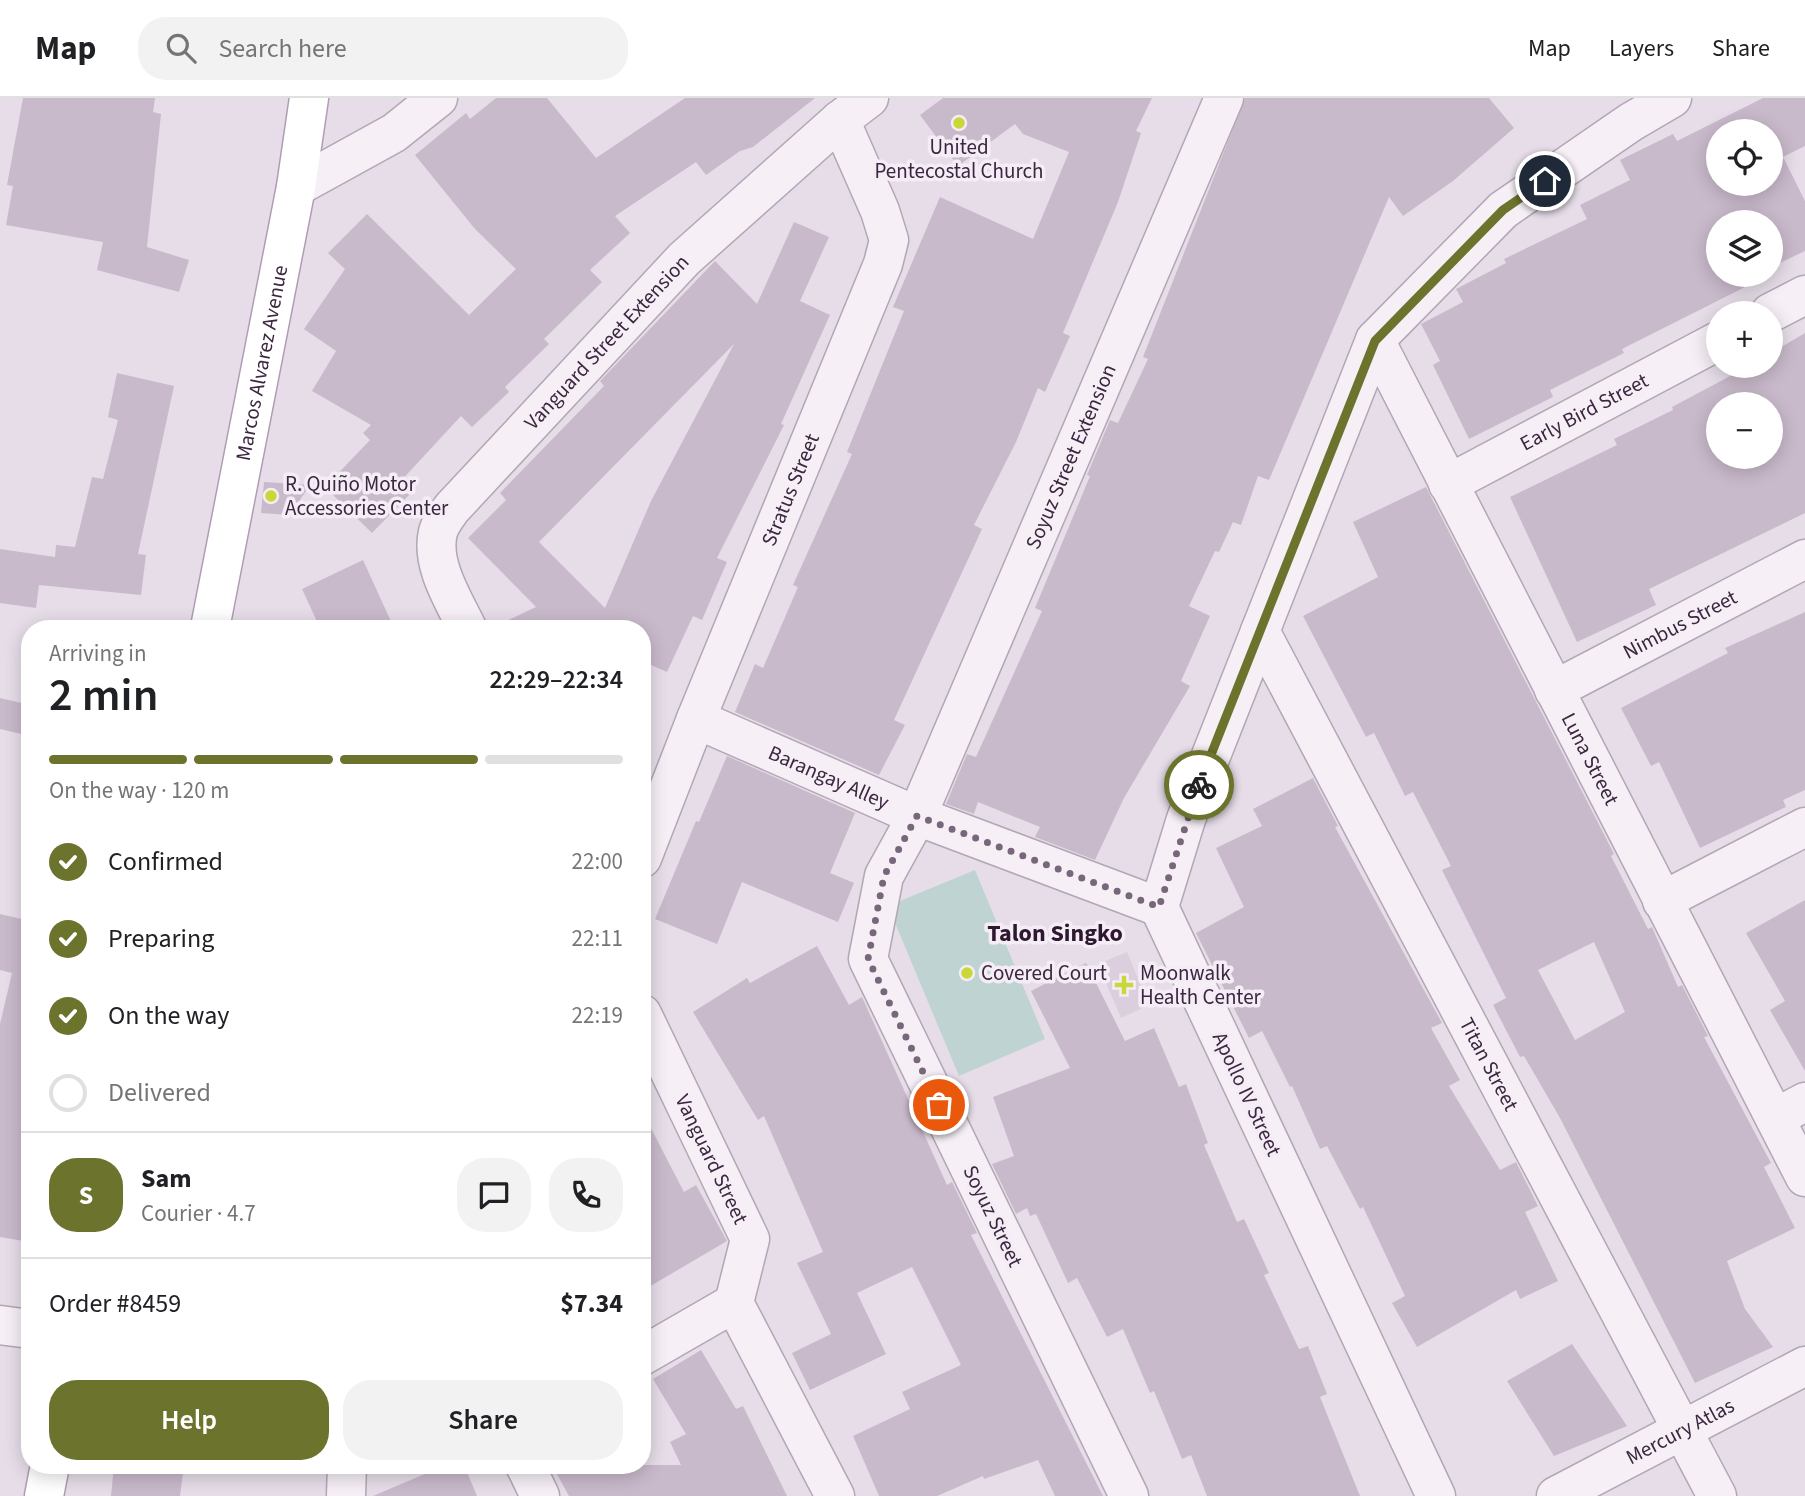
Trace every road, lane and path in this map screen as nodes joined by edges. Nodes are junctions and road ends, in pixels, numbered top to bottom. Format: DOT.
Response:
graph roads {
  1 [pos="309,98"];
  2 [pos="438,98"];
  3 [pos="1224,98"];
  4 [pos="1672,98"];
  5 [pos="854,109"];
  6 [pos="1624,110"];
  7 [pos="296,187"];
  8 [pos="1805,295"];
  9 [pos="1783,306"];
  10 [pos="1375,341"];
  11 [pos="1706,347"];
  12 [pos="1448,484"];
  13 [pos="1805,559"];
  14 [pos="212,620"];
  15 [pos="463,620"];
  16 [pos="1260,631"];
  17 [pos="1554,690"];
  18 [pos="696,719"];
  19 [pos="917,816"];
  20 [pos="1805,827"];
  21 [pos="651,836"];
  22 [pos="1662,901"];
  23 [pos="1159,907"];
  24 [pos="651,1033"];
  25 [pos="1790,1110"];
  26 [pos="1805,1177"];
  27 [pos="734,1303"];
  28 [pos="0,1325"];
  29 [pos="21,1328"];
  30 [pos="651,1351"];
  31 [pos="1805,1366"];
  32 [pos="1681,1430"];
  33 [pos="48,1474"];
  34 [pos="347,1474"];
  35 [pos="529,1474"];
  36 [pos="44,1496"];
  37 [pos="346,1496"];
  38 [pos="540,1496"];
  39 [pos="835,1496"];
  40 [pos="1129,1496"];
  41 [pos="1436,1496"];
  42 [pos="1556,1496"];
  43 [pos="1717,1496"];
  1 -- 7 [label="main road, Marcos Alvarez Avenue"];
  2 -- 7 [label="street"];
  3 -- 19 [label="street, Soyuz Street Extension"];
  4 -- 6 [label="street"];
  5 -- 15 [label="street, Vanguard Street Extension"];
  5 -- 18 [label="street, Stratus Street"];
  6 -- 10 [label="street"];
  7 -- 14 [label="main road, Marcos Alvarez Avenue"];
  8 -- 9 [label="street"];
  10 -- 12 [label="street, Luna Street"];
  10 -- 16 [label="street"];
  11 -- 12 [label="street, Early Bird Street"];
  12 -- 17 [label="street, Luna Street"];
  13 -- 17 [label="street, Nimbus Street"];
  16 -- 23 [label="street"];
  16 -- 32 [label="street, Titan Street"];
  17 -- 22 [label="street, Luna Street"];
  18 -- 19 [label="street, Barangay Alley"];
  18 -- 21 [label="street, Stratus Street"];
  19 -- 23 [label="street, Barangay Alley"];
  19 -- 40 [label="street, Soyuz Street"];
  20 -- 22 [label="street"];
  22 -- 25 [label="street, Luna Street"];
  23 -- 41 [label="street, Apollo IV Street"];
  24 -- 27 [label="street, Vanguard Street"];
  25 -- 26 [label="street, Luna Street"];
  27 -- 30 [label="street"];
  27 -- 39 [label="street"];
  28 -- 29 [label="street"];
  31 -- 32 [label="street, Mercury Atlas"];
  32 -- 42 [label="street, Mercury Atlas"];
  32 -- 43 [label="street, Titan Street"];
  33 -- 36 [label="main road"];
  34 -- 37 [label="street"];
  35 -- 38 [label="street"];
}
